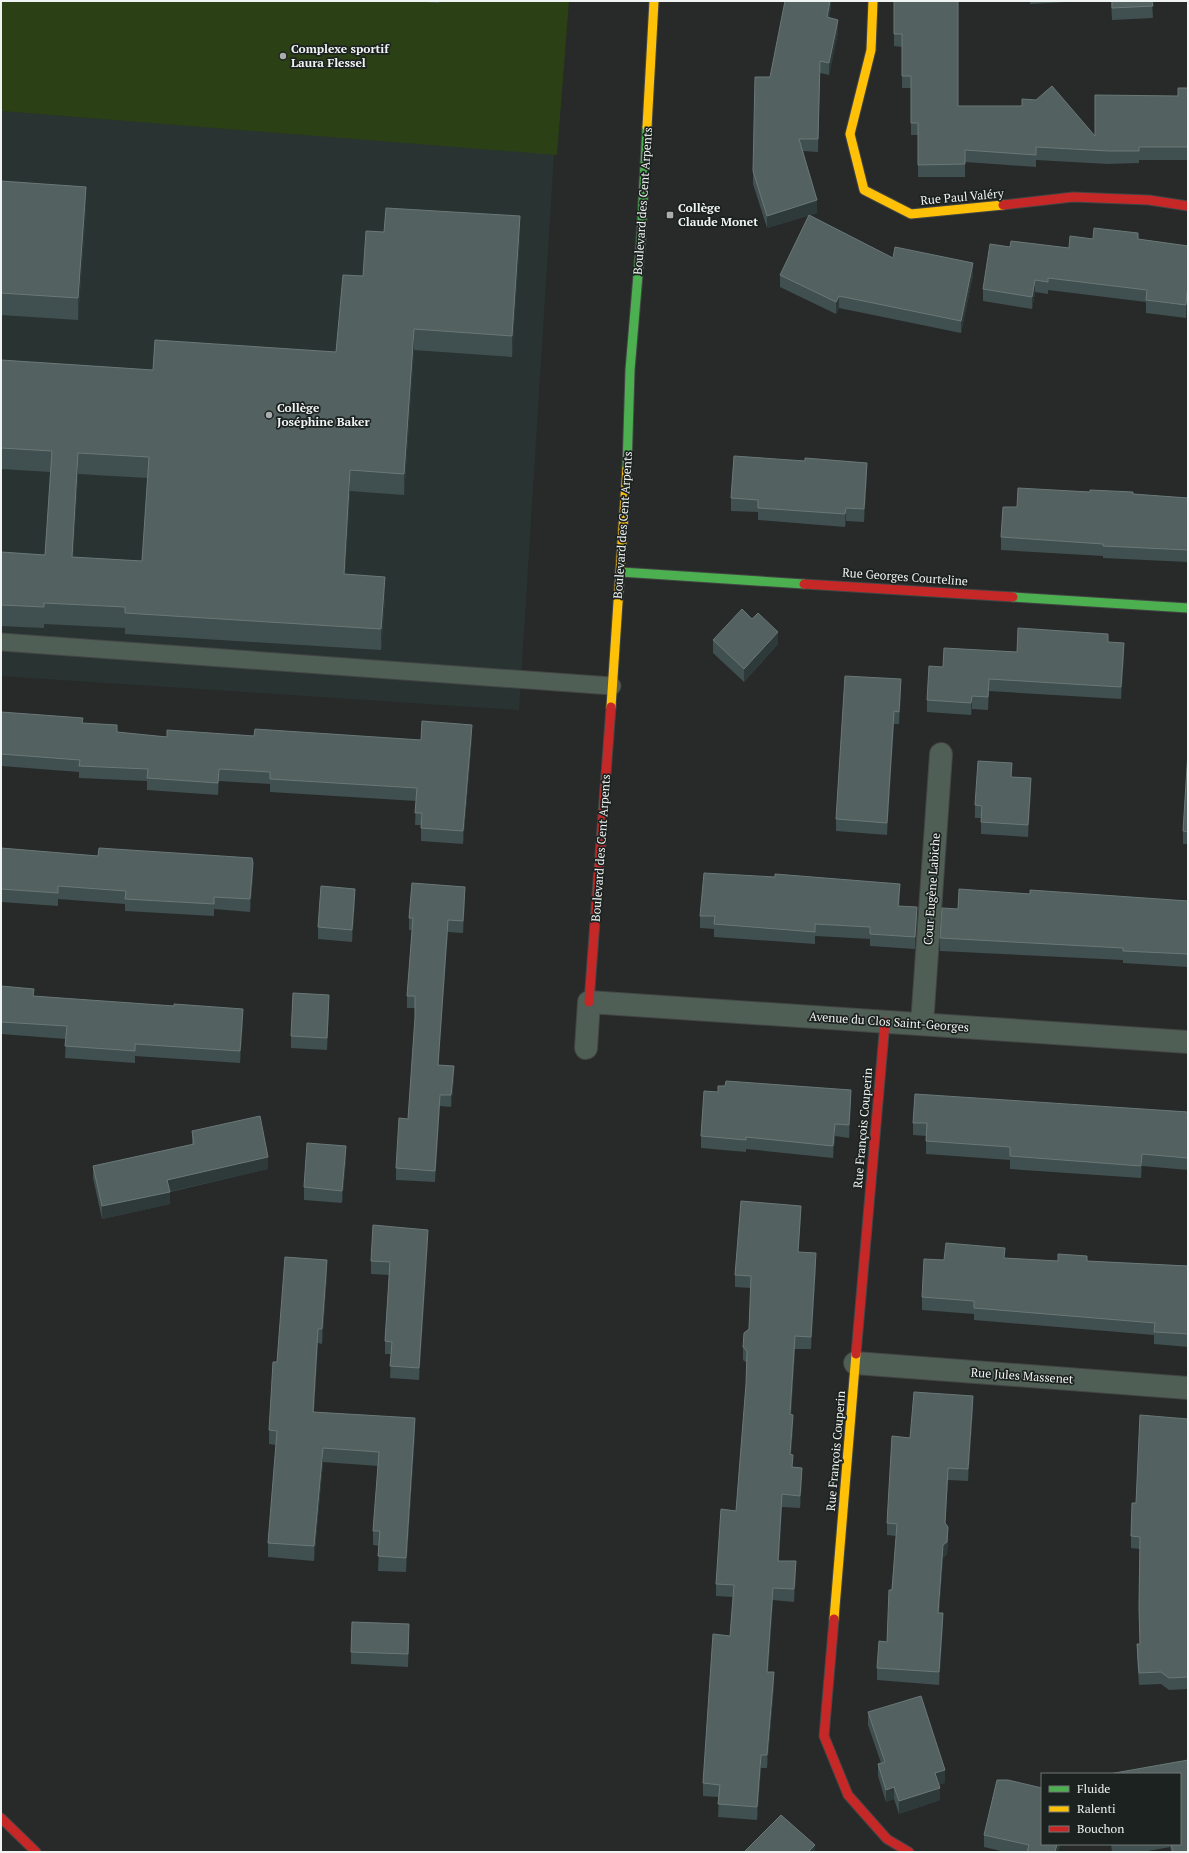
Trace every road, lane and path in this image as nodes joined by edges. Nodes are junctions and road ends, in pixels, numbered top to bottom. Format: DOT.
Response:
graph roads {
  1 [pos="654,1"];
  2 [pos="873,1"];
  3 [pos="1188,206"];
  4 [pos="621,572"];
  5 [pos="1188,608"];
  6 [pos="1,642"];
  7 [pos="612,686"];
  8 [pos="941,754"];
  9 [pos="590,1002"];
  10 [pos="885,1022"];
  11 [pos="922,1024"];
  12 [pos="1188,1042"];
  13 [pos="586,1048"];
  14 [pos="855,1363"];
  15 [pos="1188,1388"];
  16 [pos="1,1818"];
  17 [pos="36,1852"];
  18 [pos="909,1852"];
  1 -- 4 [label="street, Boulevard des Cent Arpents"];
  2 -- 3 [label="street, Rue Paul Valéry"];
  4 -- 5 [label="street, Rue Georges Courteline"];
  4 -- 7 [label="street, Boulevard des Cent Arpents"];
  6 -- 7 [label="lane"];
  7 -- 9 [label="street, Boulevard des Cent Arpents"];
  8 -- 11 [label="street, Cour Eugène Labiche"];
  9 -- 10 [label="street, Avenue du Clos Saint-Georges"];
  9 -- 13 [label="street, Boulevard des Cent Arpents"];
  10 -- 11 [label="street, Avenue du Clos Saint-Georges"];
  10 -- 14 [label="street, Rue François Couperin"];
  11 -- 12 [label="street, Avenue du Clos Saint-Georges"];
  14 -- 15 [label="street, Rue Jules Massenet"];
  14 -- 18 [label="street, Rue François Couperin"];
  16 -- 17 [label="street"];
}
